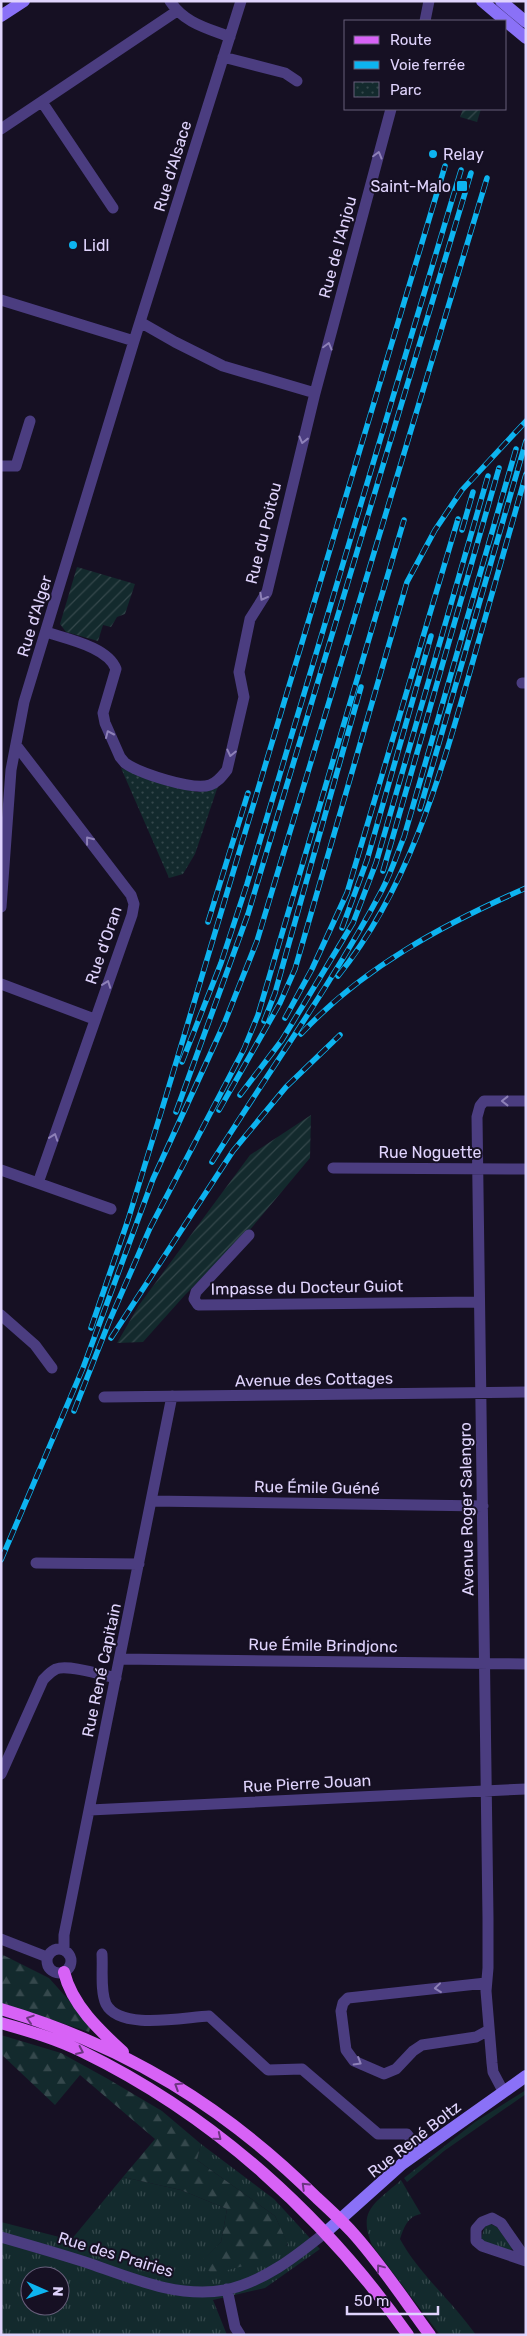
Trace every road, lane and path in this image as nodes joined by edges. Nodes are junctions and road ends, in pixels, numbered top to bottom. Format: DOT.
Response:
graph roads {
  1 [pos="24,1"];
  2 [pos="170,1"];
  3 [pos="241,1"];
  4 [pos="429,1"];
  5 [pos="482,1"];
  6 [pos="500,1"];
  7 [pos="176,11"];
  8 [pos="1,16"];
  9 [pos="425,20"];
  10 [pos="505,20"];
  11 [pos="507,22"];
  12 [pos="526,22"];
  13 [pos="230,37"];
  14 [pos="526,38"];
  15 [pos="224,57"];
  16 [pos="298,81"];
  17 [pos="42,102"];
  18 [pos="391,110"];
  19 [pos="1,129"];
  20 [pos="113,208"];
  21 [pos="1,300"];
  22 [pos="140,322"];
  23 [pos="134,341"];
  24 [pos="315,393"];
  25 [pos="30,421"];
  26 [pos="1,466"];
  27 [pos="46,632"];
  28 [pos="16,745"];
  29 [pos="1,907"];
  30 [pos="1,984"];
  31 [pos="94,1019"];
  32 [pos="526,1101"];
  33 [pos="333,1168"];
  34 [pos="477,1168"];
  35 [pos="526,1169"];
  36 [pos="1,1170"];
  37 [pos="38,1184"];
  38 [pos="111,1210"];
  39 [pos="249,1235"];
  40 [pos="478,1302"];
  41 [pos="1,1315"];
  42 [pos="52,1368"];
  43 [pos="526,1392"];
  44 [pos="481,1393"];
  45 [pos="172,1396"];
  46 [pos="104,1397"];
  47 [pos="152,1501"];
  48 [pos="482,1506"];
  49 [pos="36,1563"];
  50 [pos="139,1564"];
  51 [pos="120,1660"];
  52 [pos="484,1663"];
  53 [pos="526,1664"];
  54 [pos="116,1678"];
  55 [pos="1,1774"];
  56 [pos="526,1789"];
  57 [pos="486,1791"];
  58 [pos="90,1810"];
  59 [pos="1,1939"];
  60 [pos="64,1950"];
  61 [pos="102,1954"];
  62 [pos="47,1957"];
  63 [pos="64,1972"];
  64 [pos="486,1983"];
  65 [pos="1,2009"];
  66 [pos="1,2022"];
  67 [pos="490,2030"];
  68 [pos="134,2062"];
  69 [pos="526,2076"];
  70 [pos="503,2091"];
  71 [pos="420,2151"];
  72 [pos="340,2220"];
  73 [pos="326,2232"];
  74 [pos="1,2237"];
  75 [pos="227,2289"];
  76 [pos="240,2335"];
  77 [pos="408,2335"];
  78 [pos="430,2335"];
  1 -- 8 [label="main road"];
  2 -- 7 [label="street"];
  3 -- 13 [label="street, Rue d'Alsace"];
  4 -- 9 [label="street"];
  5 -- 10 [label="main road"];
  6 -- 12 [label="main road"];
  7 -- 13 [label="street"];
  7 -- 17 [label="street"];
  11 -- 14 [label="main road"];
  13 -- 15 [label="street, Rue d'Alsace"];
  15 -- 16 [label="street"];
  15 -- 22 [label="street, Rue d'Alsace"];
  17 -- 19 [label="street"];
  17 -- 20 [label="street"];
  24 -- 18 [label="street, Rue de l'Anjou, one-way"];
  21 -- 23 [label="street"];
  22 -- 23 [label="street, Rue d'Alsace"];
  22 -- 24 [label="street"];
  23 -- 27 [label="street, Rue d'Alger"];
  24 -- 27 [label="street, Rue du Poitou, one-way"];
  25 -- 26 [label="street"];
  27 -- 28 [label="street, Rue d'Alger"];
  28 -- 29 [label="street, Rue d'Alger"];
  31 -- 28 [label="street, Rue d'Oran, one-way"];
  30 -- 31 [label="street"];
  37 -- 31 [label="street, Rue d'Oran, one-way"];
  32 -- 34 [label="street, Avenue Roger Salengro, one-way"];
  33 -- 34 [label="street, Rue Noguette"];
  34 -- 35 [label="street, Rue Noguette"];
  34 -- 40 [label="street, Avenue Roger Salengro"];
  36 -- 37 [label="street"];
  37 -- 38 [label="street"];
  39 -- 40 [label="street, Impasse du Docteur Guiot"];
  40 -- 44 [label="street, Avenue Roger Salengro"];
  41 -- 42 [label="street"];
  43 -- 44 [label="street, Avenue des Cottages"];
  44 -- 45 [label="street, Avenue des Cottages"];
  44 -- 48 [label="street, Avenue Roger Salengro"];
  45 -- 46 [label="street, Avenue des Cottages"];
  45 -- 47 [label="street, Rue René Capitain"];
  47 -- 48 [label="street, Rue Émile Guéné"];
  47 -- 50 [label="street, Rue René Capitain"];
  48 -- 52 [label="street, Avenue Roger Salengro"];
  49 -- 50 [label="street"];
  50 -- 51 [label="street, Rue René Capitain"];
  51 -- 52 [label="street, Rue Émile Brindjonc"];
  51 -- 54 [label="street, Rue René Capitain"];
  52 -- 53 [label="street, Rue Émile Brindjonc"];
  52 -- 57 [label="street, Avenue Roger Salengro"];
  54 -- 55 [label="street"];
  54 -- 58 [label="street, Rue René Capitain"];
  56 -- 57 [label="street, Rue Pierre Jouan"];
  57 -- 58 [label="street, Rue Pierre Jouan"];
  57 -- 64 [label="street, Avenue Roger Salengro"];
  58 -- 60 [label="street, Rue René Capitain"];
  59 -- 62 [label="street"];
  60 -- 62 [label="street"];
  60 -- 63 [label="street"];
  61 -- 71 [label="street"];
  62 -- 63 [label="street"];
  63 -- 68 [label="main road"];
  64 -- 67 [label="street, Avenue Roger Salengro"];
  64 -- 67 [label="street, one-way"];
  68 -- 65 [label="main road, one-way"];
  66 -- 73 [label="main road, one-way"];
  67 -- 70 [label="street, Avenue Roger Salengro"];
  72 -- 68 [label="main road, one-way"];
  69 -- 70 [label="main road, Rue René Boltz"];
  70 -- 71 [label="main road, Rue René Boltz"];
  71 -- 72 [label="main road, Rue René Boltz"];
  72 -- 73 [label="main road, Rue René Boltz"];
  78 -- 72 [label="main road, one-way"];
  73 -- 75 [label="street, Rue des Prairies"];
  73 -- 77 [label="main road"];
  74 -- 75 [label="street, Rue des Prairies"];
  75 -- 76 [label="street"];
}
